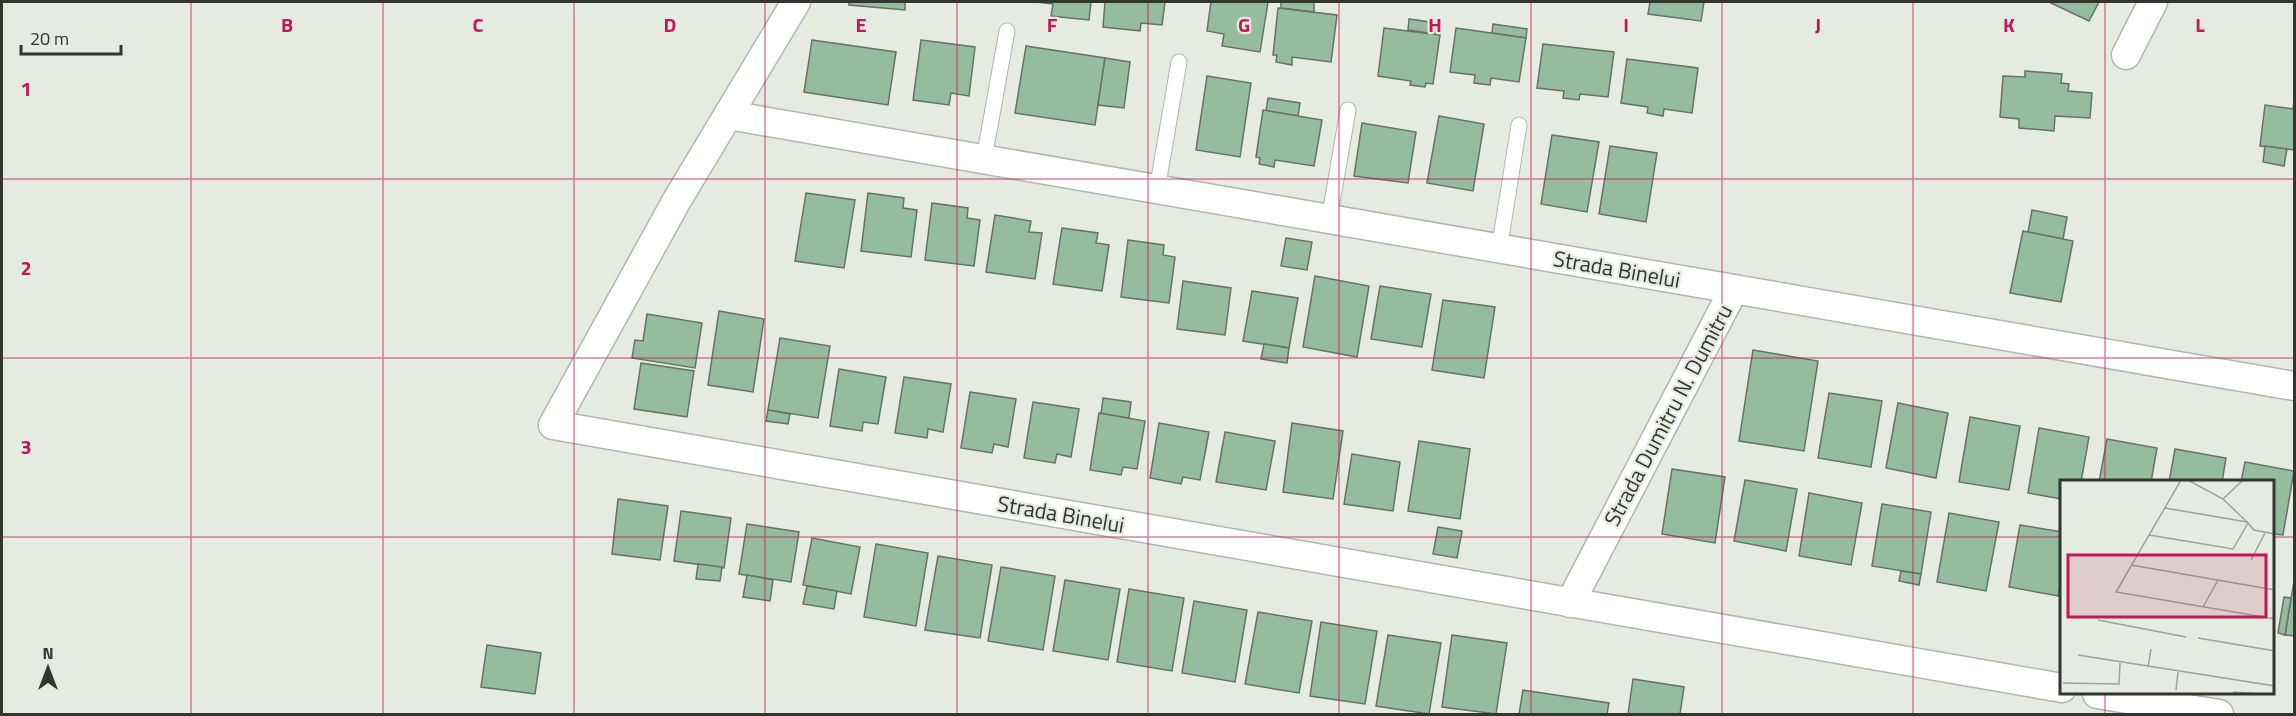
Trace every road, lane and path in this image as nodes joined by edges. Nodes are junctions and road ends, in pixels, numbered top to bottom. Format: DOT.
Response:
graph roads {
  1 [pos="796,2"];
  2 [pos="2154,2"];
  3 [pos="1007,31"];
  4 [pos="2126,55"];
  5 [pos="1179,62"];
  6 [pos="1348,110"];
  7 [pos="728,115"];
  8 [pos="1519,124"];
  9 [pos="984,159"];
  10 [pos="1157,190"];
  11 [pos="1329,220"];
  12 [pos="1499,250"];
  13 [pos="1734,289"];
  14 [pos="2295,386"];
  15 [pos="1570,603"];
  16 [pos="2060,688"];
  17 [pos="2109,695"];
  18 [pos="2219,714"];
  1 -- 7 [label="street"];
  2 -- 4 [label="street"];
  3 -- 9 [label="lane"];
  5 -- 10 [label="lane"];
  6 -- 11 [label="lane"];
  7 -- 9 [label="street, Strada Binelui"];
  7 -- 15 [label="street, Strada Binelui"];
  8 -- 12 [label="lane"];
  9 -- 10 [label="street, Strada Binelui"];
  10 -- 11 [label="street, Strada Binelui"];
  11 -- 12 [label="street, Strada Binelui"];
  12 -- 13 [label="street, Strada Binelui"];
  13 -- 14 [label="street, Strada Dumitru N. Dumitru"];
  13 -- 15 [label="street, Strada Dumitru N. Dumitru"];
  15 -- 16 [label="street"];
  17 -- 18 [label="street"];
}
